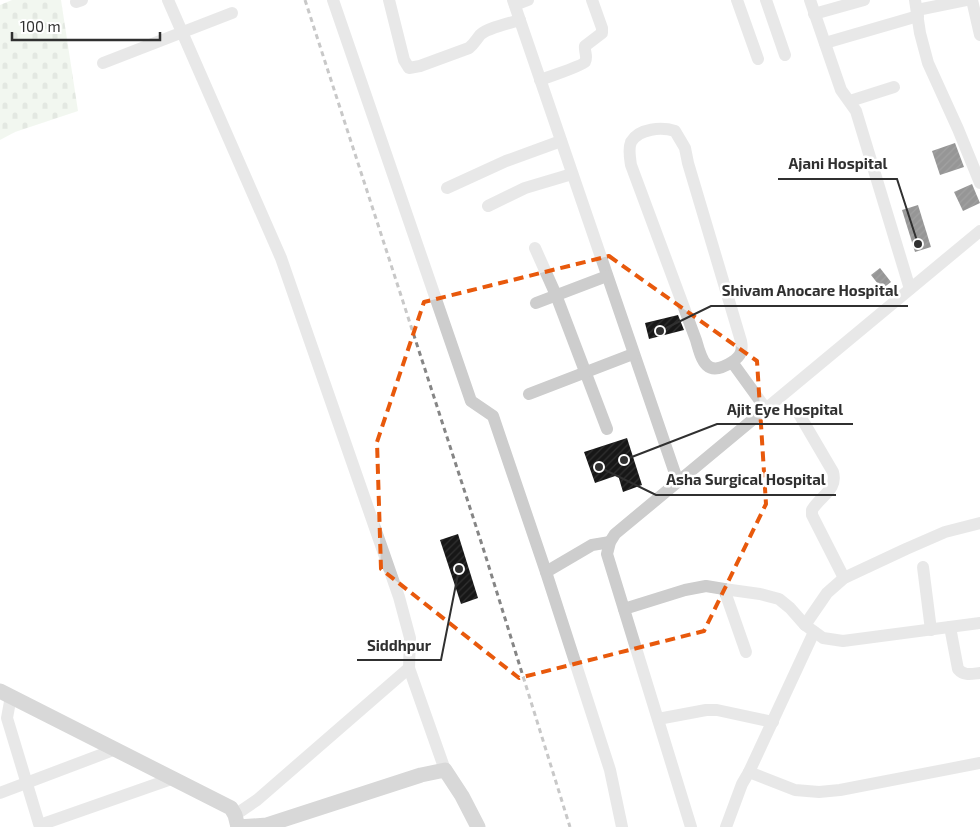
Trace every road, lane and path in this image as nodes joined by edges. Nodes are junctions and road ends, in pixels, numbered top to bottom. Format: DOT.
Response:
graph roads {
  1 [pos="168,0"];
  2 [pos="333,0"];
  3 [pos="389,0"];
  4 [pos="528,0"];
  5 [pos="592,0"];
  6 [pos="737,0"];
  7 [pos="766,0"];
  8 [pos="810,0"];
  9 [pos="864,0"];
  10 [pos="966,0"];
  11 [pos="972,0"];
  12 [pos="514,2"];
  13 [pos="917,9"];
  14 [pos="232,13"];
  15 [pos="814,14"];
  16 [pos="520,20"];
  17 [pos="182,32"];
  18 [pos="980,35"];
  19 [pos="825,43"];
  20 [pos="785,55"];
  21 [pos="758,59"];
  22 [pos="102,63"];
  23 [pos="540,80"];
  24 [pos="894,87"];
  25 [pos="850,101"];
  26 [pos="561,140"];
  27 [pos="572,174"];
  28 [pos="980,183"];
  29 [pos="447,188"];
  30 [pos="488,206"];
  31 [pos="980,231"];
  32 [pos="535,248"];
  33 [pos="607,276"];
  34 [pos="910,289"];
  35 [pos="556,295"];
  36 [pos="536,303"];
  37 [pos="634,354"];
  38 [pos="732,362"];
  39 [pos="586,372"];
  40 [pos="529,394"];
  41 [pos="766,409"];
  42 [pos="799,414"];
  43 [pos="607,429"];
  44 [pos="678,482"];
  45 [pos="980,523"];
  46 [pos="610,542"];
  47 [pos="923,567"];
  48 [pos="546,572"];
  49 [pos="844,578"];
  50 [pos="724,588"];
  51 [pos="624,609"];
  52 [pos="980,623"];
  53 [pos="950,627"];
  54 [pos="810,628"];
  55 [pos="931,630"];
  56 [pos="746,652"];
  57 [pos="409,668"];
  58 [pos="980,673"];
  59 [pos="6,694"];
  60 [pos="658,719"];
  61 [pos="773,722"];
  62 [pos="116,749"];
  63 [pos="980,763"];
  64 [pos="446,770"];
  65 [pos="749,772"];
  66 [pos="174,778"];
  67 [pos="27,784"];
  68 [pos="0,794"];
  69 [pos="237,823"];
  70 [pos="40,826"];
  71 [pos="478,827"];
  72 [pos="622,827"];
  73 [pos="691,827"];
  74 [pos="726,827"];
  1 -- 17 [label="street"];
  2 -- 48 [label="street"];
  3 -- 16 [label="street"];
  4 -- 12 [label="street"];
  5 -- 23 [label="street"];
  6 -- 21 [label="street"];
  7 -- 20 [label="street"];
  8 -- 15 [label="street"];
  9 -- 15 [label="street"];
  10 -- 13 [label="street"];
  11 -- 18 [label="street"];
  12 -- 16 [label="street"];
  13 -- 19 [label="street"];
  13 -- 28 [label="street"];
  14 -- 17 [label="street"];
  15 -- 19 [label="street"];
  16 -- 23 [label="street"];
  17 -- 22 [label="street"];
  17 -- 57 [label="street"];
  19 -- 25 [label="street"];
  23 -- 26 [label="street"];
  24 -- 25 [label="street"];
  25 -- 34 [label="street"];
  26 -- 27 [label="street"];
  26 -- 29 [label="street"];
  27 -- 30 [label="street"];
  27 -- 33 [label="street"];
  31 -- 34 [label="street"];
  32 -- 35 [label="street"];
  33 -- 35 [label="street"];
  33 -- 37 [label="street"];
  34 -- 41 [label="street"];
  35 -- 36 [label="street"];
  35 -- 39 [label="street"];
  37 -- 39 [label="street"];
  37 -- 44 [label="street"];
  38 -- 38 [label="street"];
  38 -- 41 [label="street"];
  39 -- 40 [label="street"];
  39 -- 43 [label="street"];
  41 -- 44 [label="street"];
  42 -- 49 [label="street"];
  44 -- 46 [label="street"];
  45 -- 49 [label="street"];
  46 -- 48 [label="street"];
  46 -- 51 [label="street"];
  47 -- 55 [label="street"];
  48 -- 72 [label="street"];
  49 -- 54 [label="street"];
  50 -- 51 [label="street"];
  50 -- 54 [label="street"];
  50 -- 56 [label="street"];
  51 -- 60 [label="street"];
  52 -- 53 [label="street"];
  53 -- 55 [label="street"];
  53 -- 58 [label="street"];
  54 -- 55 [label="street"];
  54 -- 61 [label="street"];
  57 -- 64 [label="street"];
  57 -- 69 [label="street"];
  59 -- 62 [label="main road"];
  59 -- 67 [label="street"];
  60 -- 61 [label="street"];
  60 -- 73 [label="street"];
  61 -- 65 [label="street"];
  62 -- 66 [label="main road"];
  62 -- 67 [label="street"];
  63 -- 65 [label="street"];
  64 -- 69 [label="main road"];
  64 -- 71 [label="main road"];
  65 -- 74 [label="street"];
  66 -- 69 [label="main road"];
  66 -- 70 [label="street"];
  67 -- 68 [label="street"];
  67 -- 70 [label="street"];
}
